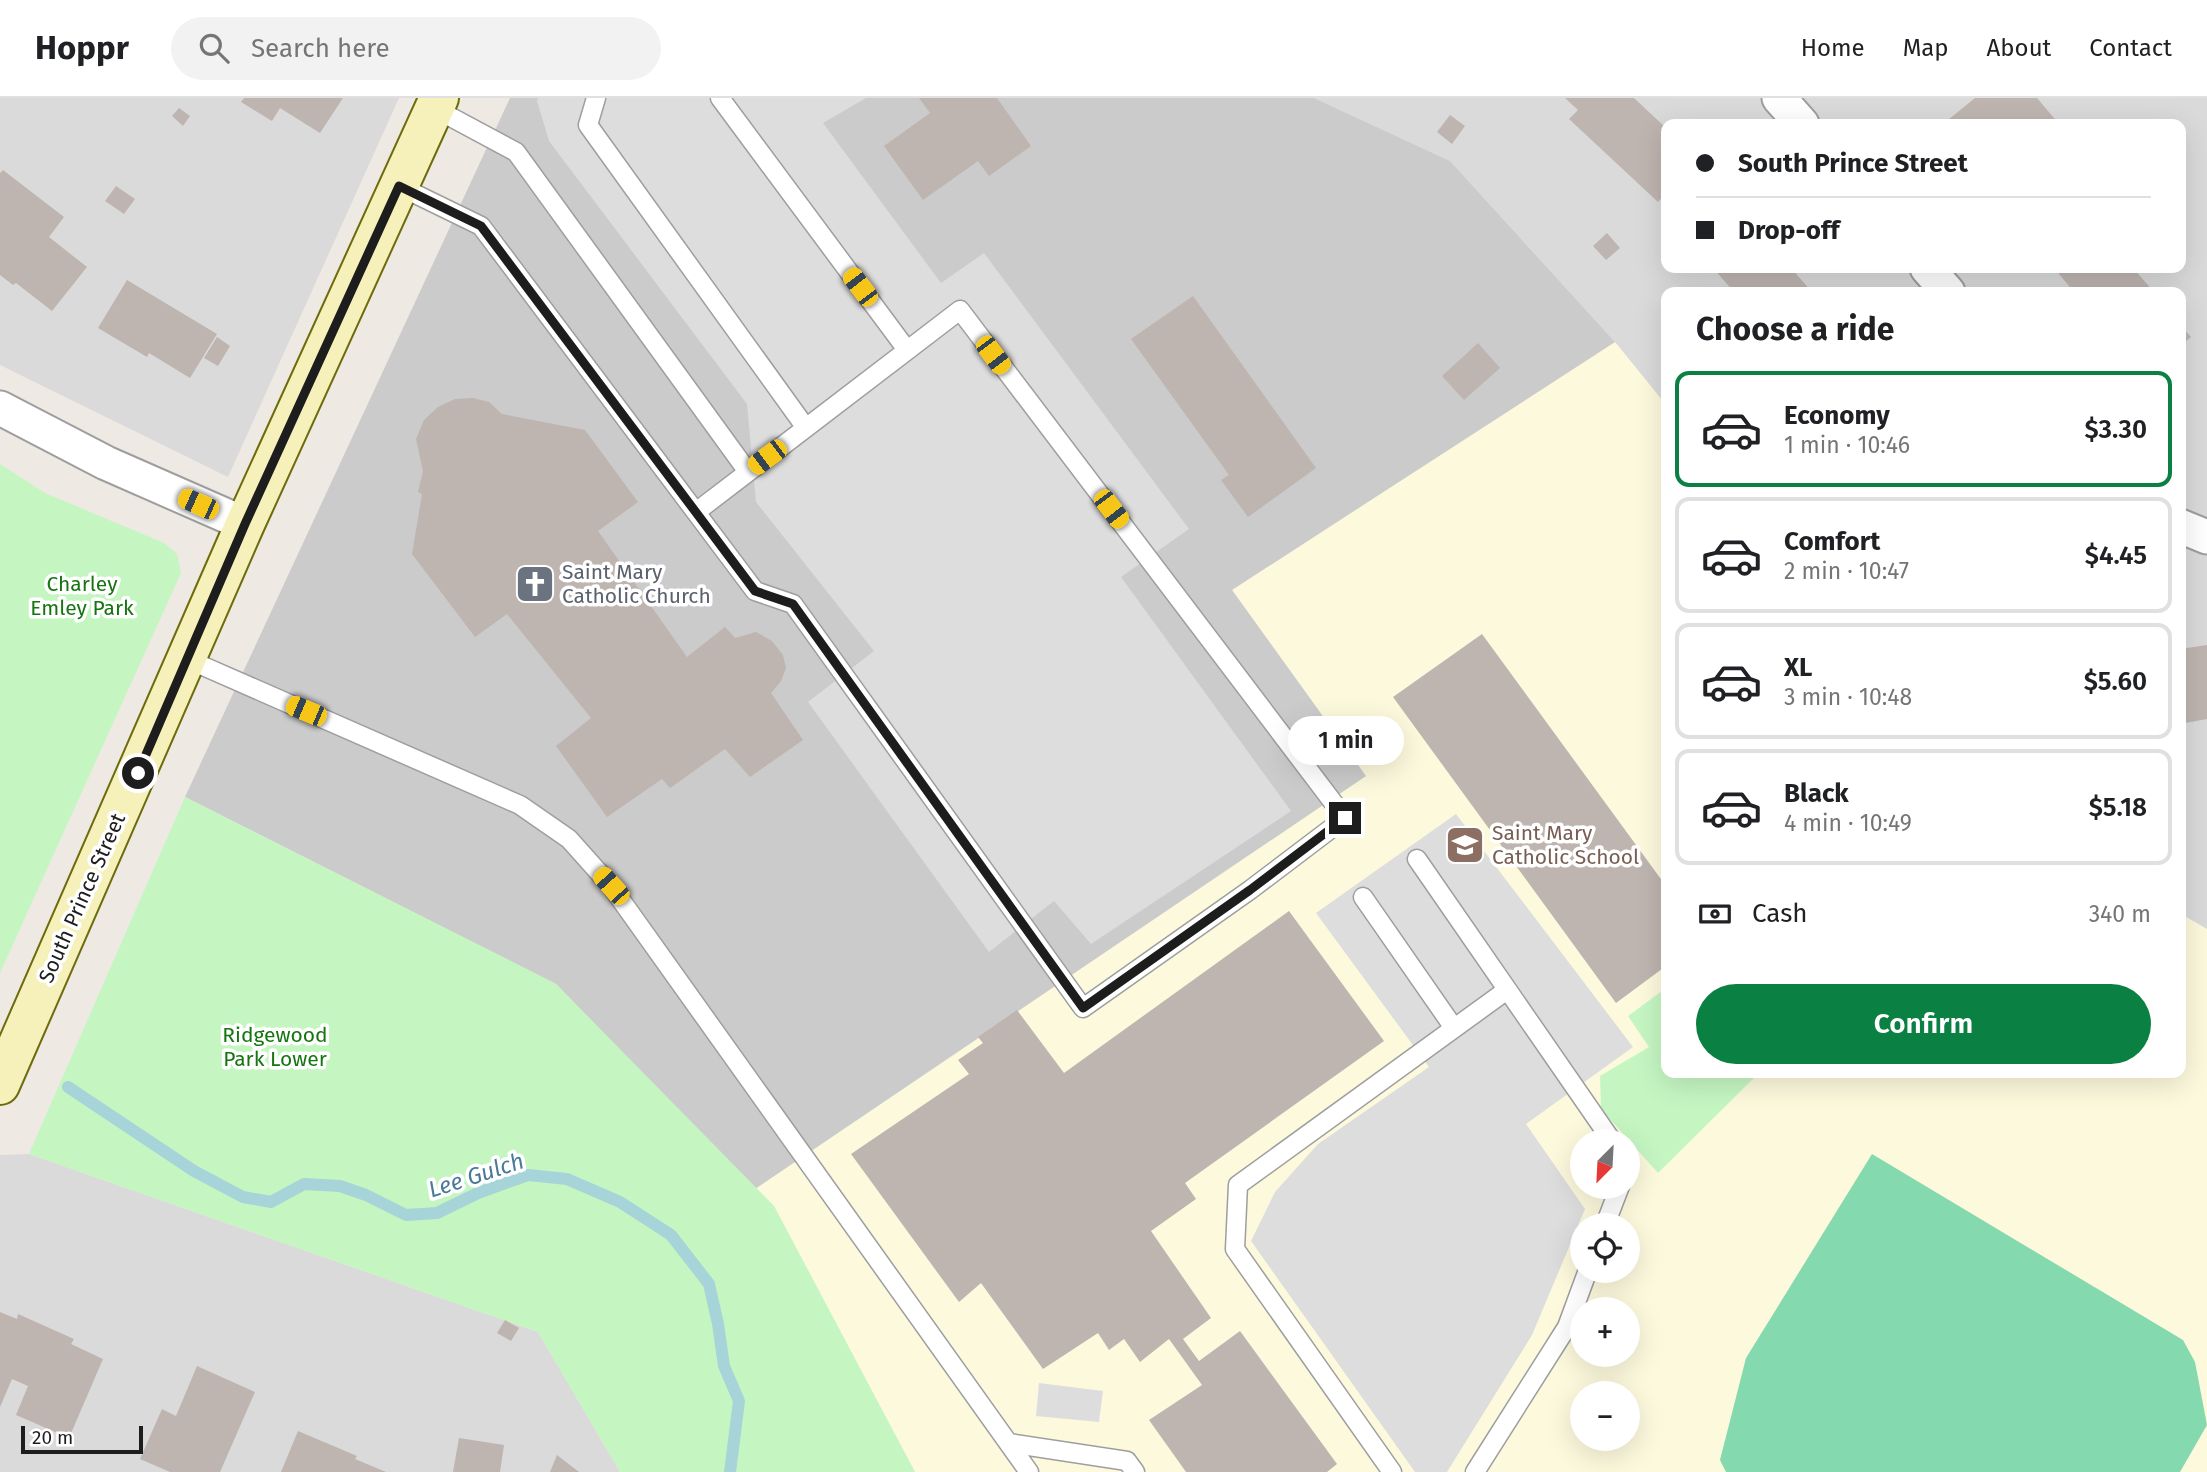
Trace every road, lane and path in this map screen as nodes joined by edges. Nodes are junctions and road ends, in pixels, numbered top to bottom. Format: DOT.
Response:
graph roads {
  1 [pos="596,98"];
  2 [pos="720,98"];
  3 [pos="1779,98"];
  4 [pos="436,103"];
  5 [pos="1798,119"];
  6 [pos="399,186"];
  7 [pos="1931,273"];
  8 [pos="1944,287"];
  9 [pos="907,350"];
  10 [pos="0,408"];
  11 [pos="806,428"];
  12 [pos="748,472"];
  13 [pos="695,512"];
  14 [pos="245,524"];
  15 [pos="2186,528"];
  16 [pos="2207,537"];
  17 [pos="187,659"];
  18 [pos="1417,859"];
  19 [pos="1363,897"];
  20 [pos="1507,990"];
  21 [pos="1454,1028"];
  22 [pos="0,1085"];
  23 [pos="1604,1129"];
  24 [pos="1583,1283"];
  25 [pos="1009,1443"];
  26 [pos="1029,1472"];
  27 [pos="1135,1472"];
  28 [pos="1392,1472"];
  29 [pos="1475,1472"];
  1 -- 11 [label="lane"];
  2 -- 9 [label="lane"];
  3 -- 5 [label="street"];
  4 -- 6 [label="street, South Prince Street"];
  4 -- 12 [label="lane"];
  6 -- 13 [label="lane"];
  6 -- 14 [label="street, South Prince Street"];
  7 -- 8 [label="street"];
  9 -- 11 [label="lane"];
  9 -- 13 [label="lane"];
  10 -- 14 [label="street"];
  11 -- 12 [label="lane"];
  12 -- 13 [label="lane"];
  14 -- 17 [label="street, South Prince Street"];
  15 -- 16 [label="street"];
  17 -- 22 [label="street, South Prince Street"];
  17 -- 25 [label="lane"];
  18 -- 20 [label="lane"];
  19 -- 21 [label="lane"];
  20 -- 21 [label="lane"];
  20 -- 23 [label="lane"];
  21 -- 28 [label="lane"];
  24 -- 29 [label="lane"];
  25 -- 26 [label="lane"];
  25 -- 27 [label="lane"];
}
